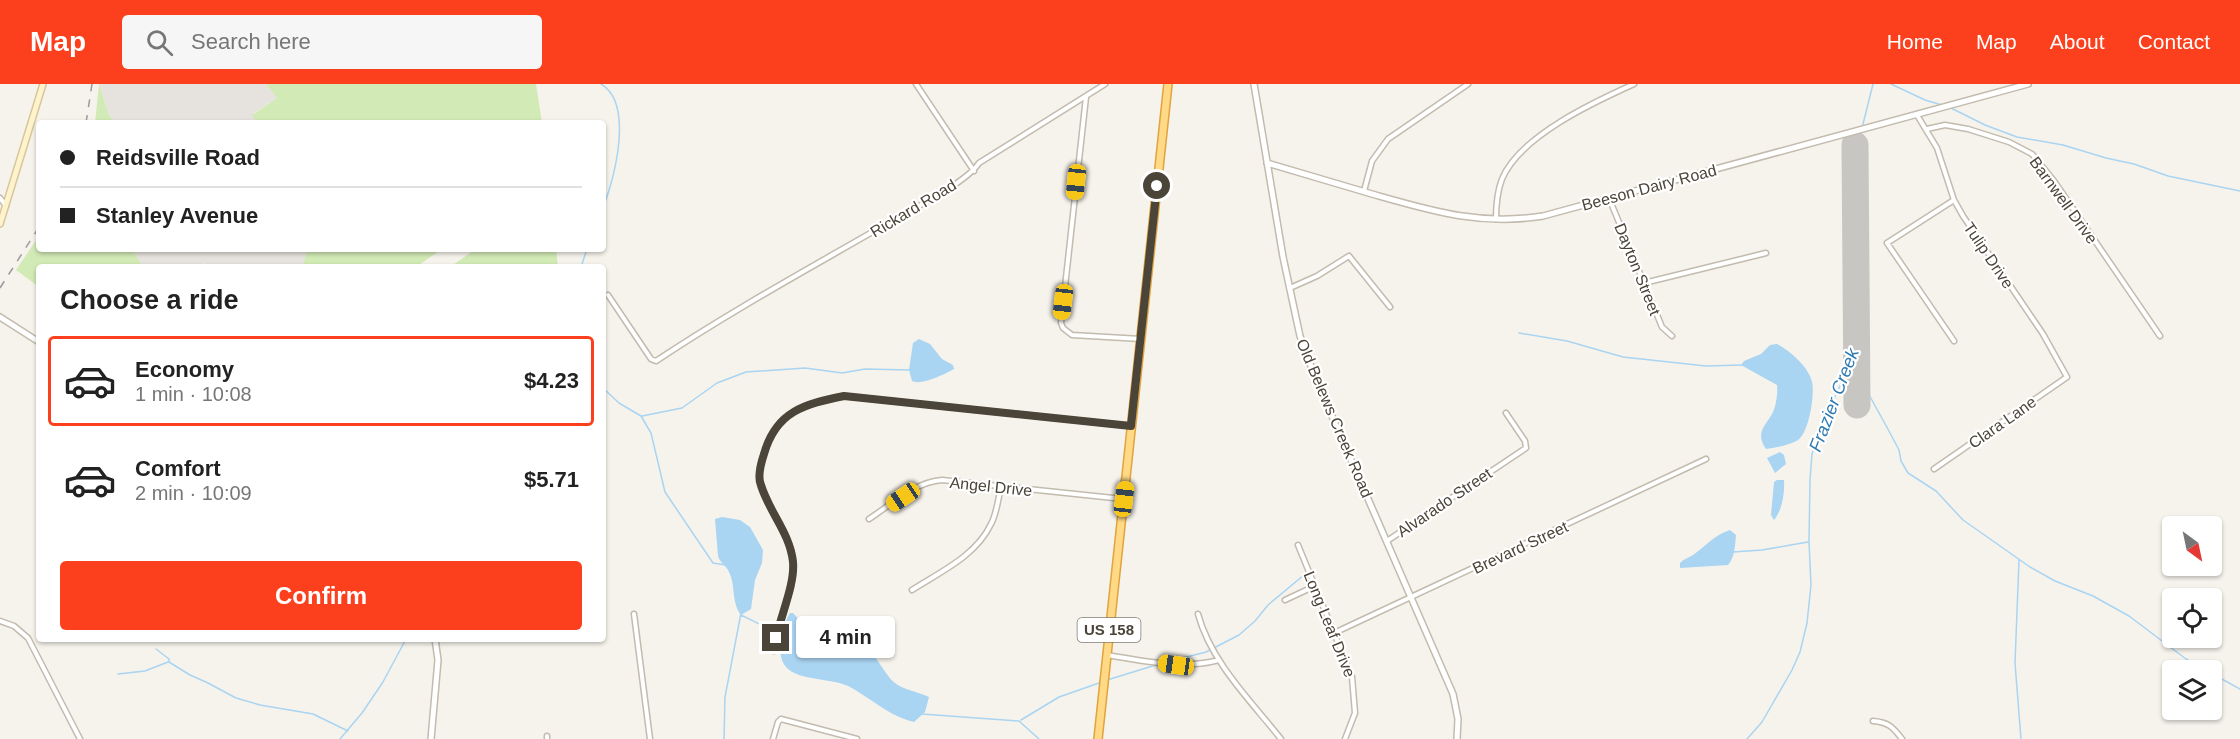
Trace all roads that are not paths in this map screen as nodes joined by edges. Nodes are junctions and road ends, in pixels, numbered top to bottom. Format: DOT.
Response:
graph roads {
  1 [pos="43,84"];
  2 [pos="916,84"];
  3 [pos="1168,84"];
  4 [pos="1254,84"];
  5 [pos="1468,84"];
  6 [pos="1634,84"];
  7 [pos="2028,84"];
  8 [pos="1102,85"];
  9 [pos="1086,96"];
  10 [pos="1917,115"];
  11 [pos="1927,129"];
  12 [pos="1267,163"];
  13 [pos="974,171"];
  14 [pos="1364,191"];
  15 [pos="1609,197"];
  16 [pos="0,198"];
  17 [pos="1954,200"];
  18 [pos="6,206"];
  19 [pos="1496,220"];
  20 [pos="0,224"];
  21 [pos="1766,253"];
  22 [pos="1644,283"];
  23 [pos="1289,288"];
  24 [pos="609,295"];
  25 [pos="1390,307"];
  26 [pos="0,317"];
  27 [pos="1672,336"];
  28 [pos="2160,336"];
  29 [pos="1141,339"];
  30 [pos="36,340"];
  31 [pos="1954,341"];
  32 [pos="2065,374"];
  33 [pos="1506,413"];
  34 [pos="1131,426"];
  35 [pos="1706,459"];
  36 [pos="1934,469"];
  37 [pos="1000,487"];
  38 [pos="1124,499"];
  39 [pos="869,519"];
  40 [pos="1388,541"];
  41 [pos="1298,545"];
  42 [pos="1315,586"];
  43 [pos="912,590"];
  44 [pos="1412,598"];
  45 [pos="1285,600"];
  46 [pos="634,614"];
  47 [pos="1198,614"];
  48 [pos="0,621"];
  49 [pos="1334,633"];
  50 [pos="435,642"];
  51 [pos="774,651"];
  52 [pos="1107,655"];
  53 [pos="1219,660"];
  54 [pos="1873,721"];
  55 [pos="80,739"];
  56 [pos="431,739"];
  57 [pos="650,739"];
  58 [pos="773,739"];
  59 [pos="857,739"];
  60 [pos="1098,739"];
  61 [pos="1281,739"];
  62 [pos="1345,739"];
  63 [pos="1457,739"];
  64 [pos="1902,739"];
  1 -- 18 [label="main road"];
  2 -- 13 [label="street"];
  3 -- 29 [label="highway, US 158"];
  4 -- 12 [label="street, Old Belews Creek Road"];
  5 -- 14 [label="street"];
  6 -- 19 [label="street"];
  7 -- 10 [label="street, Beeson Dairy Road"];
  8 -- 9 [label="street, Rickard Road"];
  9 -- 13 [label="street, Rickard Road"];
  9 -- 29 [label="street"];
  10 -- 11 [label="street, Tulip Drive"];
  10 -- 15 [label="street, Beeson Dairy Road"];
  11 -- 17 [label="street, Tulip Drive"];
  11 -- 28 [label="street, Barnwell Drive"];
  12 -- 14 [label="street, Beeson Dairy Road"];
  12 -- 23 [label="street, Old Belews Creek Road"];
  13 -- 24 [label="street, Rickard Road"];
  14 -- 19 [label="street, Beeson Dairy Road"];
  15 -- 19 [label="street, Beeson Dairy Road"];
  15 -- 22 [label="street, Dayton Street"];
  16 -- 18 [label="street"];
  17 -- 31 [label="street"];
  17 -- 32 [label="street, Tulip Drive"];
  18 -- 20 [label="main road"];
  21 -- 22 [label="street"];
  22 -- 27 [label="street, Dayton Street"];
  23 -- 25 [label="street"];
  23 -- 40 [label="street, Old Belews Creek Road"];
  26 -- 30 [label="street"];
  29 -- 34 [label="highway, US 158"];
  32 -- 36 [label="street, Clara Lane"];
  33 -- 40 [label="street, Alvarado Street"];
  34 -- 38 [label="highway, US 158"];
  34 -- 51 [label="street"];
  35 -- 44 [label="street, Brevard Street"];
  37 -- 38 [label="street, Angel Drive"];
  37 -- 39 [label="street, Angel Drive"];
  37 -- 43 [label="street"];
  38 -- 52 [label="highway, US 158"];
  40 -- 44 [label="street, Old Belews Creek Road"];
  41 -- 42 [label="street, Long Leaf Drive"];
  42 -- 45 [label="street"];
  42 -- 49 [label="street, Long Leaf Drive"];
  44 -- 49 [label="street, Brevard Street"];
  44 -- 63 [label="street, Old Belews Creek Road"];
  46 -- 57 [label="street"];
  47 -- 53 [label="street"];
  48 -- 55 [label="street"];
  49 -- 62 [label="street, Long Leaf Drive"];
  50 -- 56 [label="street"];
  52 -- 53 [label="street"];
  52 -- 60 [label="highway, US 158"];
  53 -- 61 [label="street"];
  54 -- 64 [label="street"];
  58 -- 59 [label="street"];
}
